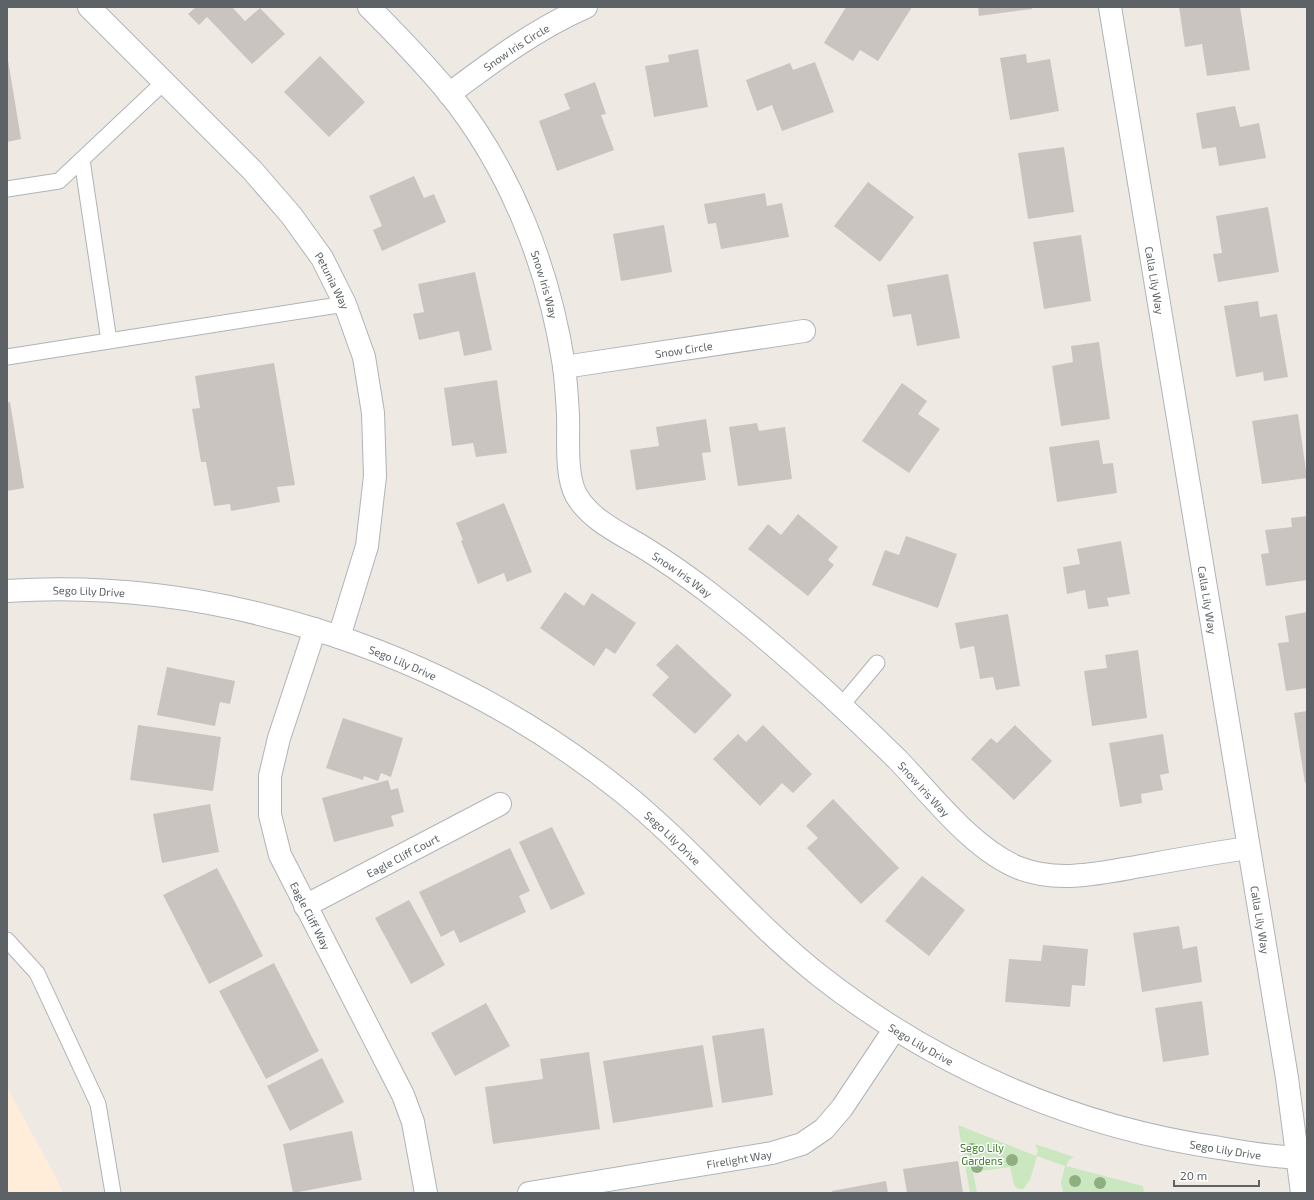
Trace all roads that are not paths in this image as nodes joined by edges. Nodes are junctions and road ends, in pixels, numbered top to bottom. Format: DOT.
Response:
graph roads {
  1 [pos="89,7"];
  2 [pos="369,7"];
  3 [pos="586,7"];
  4 [pos="1110,7"];
  5 [pos="164,82"];
  6 [pos="449,94"];
  7 [pos="82,160"];
  8 [pos="7,189"];
  9 [pos="345,304"];
  10 [pos="804,331"];
  11 [pos="109,341"];
  12 [pos="7,357"];
  13 [pos="564,367"];
  14 [pos="7,591"];
  15 [pos="315,629"];
  16 [pos="339,637"];
  17 [pos="877,663"];
  18 [pos="841,706"];
  19 [pos="500,804"];
  20 [pos="1248,848"];
  21 [pos="305,906"];
  22 [pos="7,940"];
  23 [pos="894,1030"];
  24 [pos="1302,1158"];
  25 [pos="113,1193"];
  26 [pos="426,1193"];
  27 [pos="530,1193"];
  28 [pos="1302,1193"];
  1 -- 5 [label="street, Petunia Way"];
  2 -- 6 [label="street, Snow Iris Way"];
  3 -- 6 [label="street, Snow Iris Circle"];
  4 -- 20 [label="street, Calla Lily Way"];
  5 -- 7 [label="lane"];
  5 -- 9 [label="street, Petunia Way"];
  6 -- 13 [label="street, Snow Iris Way"];
  7 -- 8 [label="lane"];
  7 -- 11 [label="lane"];
  9 -- 11 [label="lane"];
  9 -- 16 [label="street, Petunia Way"];
  10 -- 13 [label="street, Snow Circle"];
  11 -- 12 [label="lane"];
  13 -- 18 [label="street, Snow Iris Way"];
  14 -- 15 [label="street, Sego Lily Drive"];
  15 -- 16 [label="street, Sego Lily Drive"];
  15 -- 21 [label="street, Eagle Cliff Way"];
  16 -- 23 [label="street, Sego Lily Drive"];
  17 -- 18 [label="lane"];
  18 -- 20 [label="street, Snow Iris Way"];
  19 -- 21 [label="street, Eagle Cliff Court"];
  20 -- 24 [label="street, Calla Lily Way"];
  21 -- 26 [label="street, Eagle Cliff Way"];
  22 -- 25 [label="lane"];
  23 -- 24 [label="street, Sego Lily Drive"];
  23 -- 27 [label="street, Firelight Way"];
  24 -- 28 [label="street, Calla Lily Way"];
}
